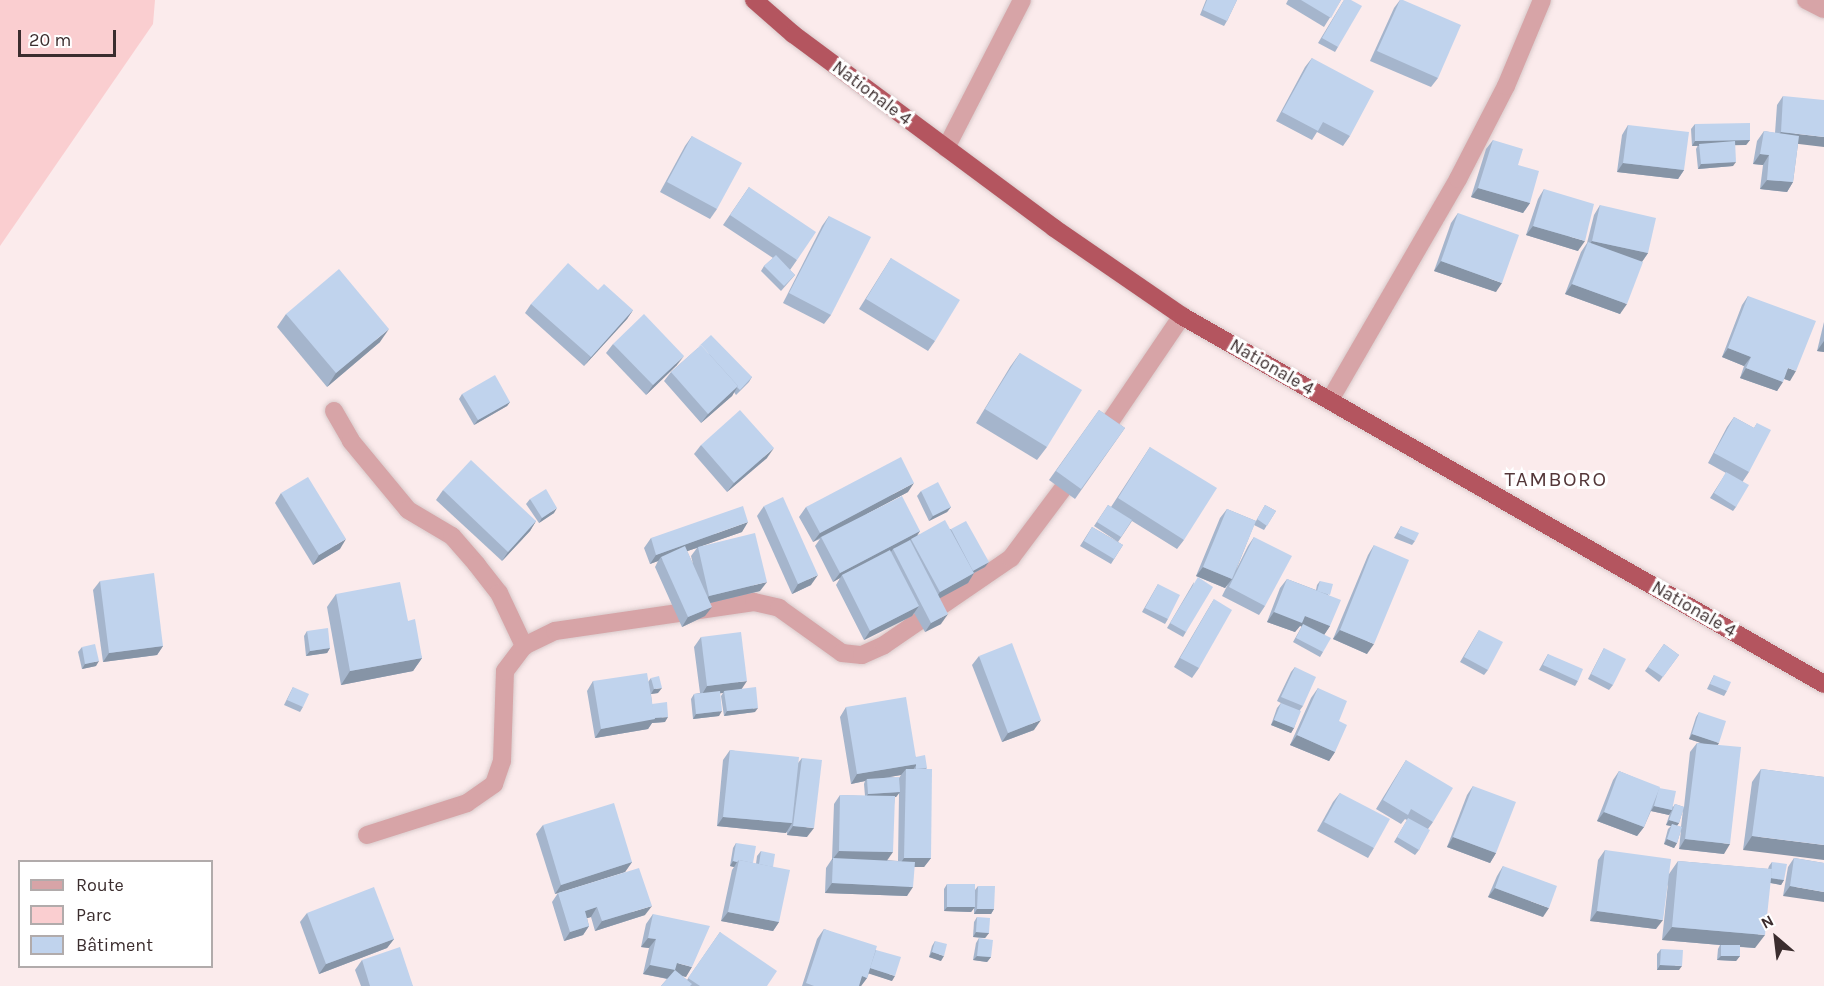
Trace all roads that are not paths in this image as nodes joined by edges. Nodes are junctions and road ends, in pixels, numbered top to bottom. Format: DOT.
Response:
graph roads {
  1 [pos="754,0"];
  2 [pos="1022,0"];
  3 [pos="1542,0"];
  4 [pos="1806,0"];
  5 [pos="1824,9"];
  6 [pos="946,148"];
  7 [pos="1182,316"];
  8 [pos="1330,400"];
  9 [pos="334,411"];
  10 [pos="524,646"];
  11 [pos="1824,684"];
  12 [pos="367,835"];
  1 -- 6 [label="highway, Nationale 4"];
  2 -- 6 [label="street"];
  3 -- 8 [label="street"];
  4 -- 5 [label="street"];
  6 -- 7 [label="highway, Nationale 4"];
  7 -- 8 [label="highway, Nationale 4"];
  7 -- 10 [label="street"];
  8 -- 11 [label="highway, Nationale 4"];
  9 -- 10 [label="street"];
  10 -- 12 [label="street"];
}
